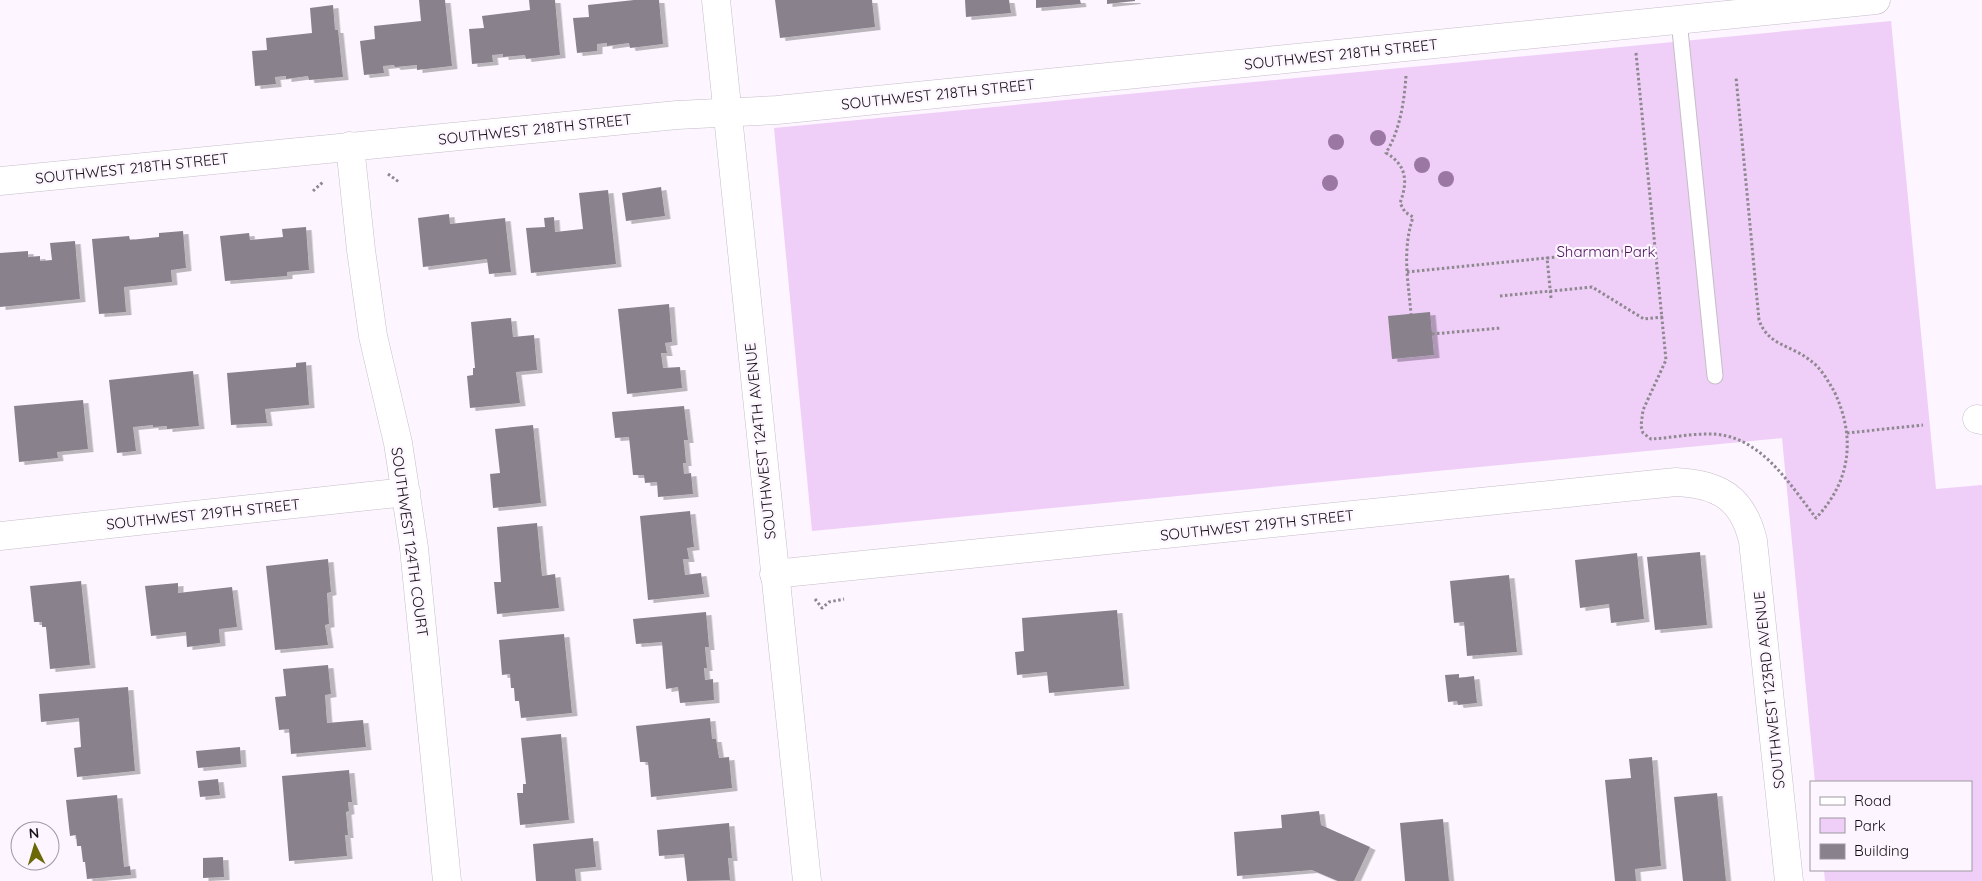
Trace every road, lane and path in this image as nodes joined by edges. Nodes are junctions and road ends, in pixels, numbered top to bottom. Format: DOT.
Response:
graph roads {
  1 [pos="716,0"];
  2 [pos="1876,0"];
  3 [pos="1679,20"];
  4 [pos="1636,50"];
  5 [pos="1406,73"];
  6 [pos="1736,77"];
  7 [pos="727,112"];
  8 [pos="350,146"];
  9 [pos="388,174"];
  10 [pos="0,181"];
  11 [pos="323,182"];
  12 [pos="399,182"];
  13 [pos="313,191"];
  14 [pos="1656,248"];
  15 [pos="1546,258"];
  16 [pos="1407,272"];
  17 [pos="1550,290"];
  18 [pos="1500,296"];
  19 [pos="1551,298"];
  20 [pos="1411,314"];
  21 [pos="1663,318"];
  22 [pos="1501,328"];
  23 [pos="1432,334"];
  24 [pos="1715,376"];
  25 [pos="1923,425"];
  26 [pos="1847,433"];
  27 [pos="406,492"];
  28 [pos="1736,503"];
  29 [pos="0,536"];
  30 [pos="774,574"];
  31 [pos="812,594"];
  32 [pos="844,599"];
  33 [pos="447,881"];
  34 [pos="806,881"];
  35 [pos="1789,881"];
  1 -- 7 [label="street, SOUTHWEST 124TH AVENUE"];
  2 -- 3 [label="street, SOUTHWEST 218TH STREET"];
  3 -- 7 [label="street, SOUTHWEST 218TH STREET"];
  3 -- 24 [label="lane"];
  4 -- 14 [label="path"];
  5 -- 16 [label="path"];
  6 -- 26 [label="path"];
  7 -- 8 [label="street, SOUTHWEST 218TH STREET"];
  7 -- 30 [label="street, SOUTHWEST 124TH AVENUE"];
  8 -- 10 [label="street, SOUTHWEST 218TH STREET"];
  8 -- 27 [label="street, SOUTHWEST 124TH COURT"];
  9 -- 12 [label="path"];
  11 -- 13 [label="path"];
  14 -- 15 [label="path"];
  14 -- 21 [label="path"];
  15 -- 16 [label="path"];
  15 -- 17 [label="path"];
  16 -- 20 [label="path"];
  17 -- 18 [label="path"];
  17 -- 19 [label="path"];
  17 -- 21 [label="path"];
  21 -- 26 [label="path"];
  22 -- 23 [label="path"];
  25 -- 26 [label="path"];
  27 -- 29 [label="street, SOUTHWEST 219TH STREET"];
  27 -- 33 [label="street, SOUTHWEST 124TH COURT"];
  28 -- 30 [label="street, SOUTHWEST 219TH STREET"];
  28 -- 35 [label="street, SOUTHWEST 123RD AVENUE"];
  30 -- 34 [label="street, SOUTHWEST 124TH AVENUE"];
  31 -- 32 [label="path"];
}
